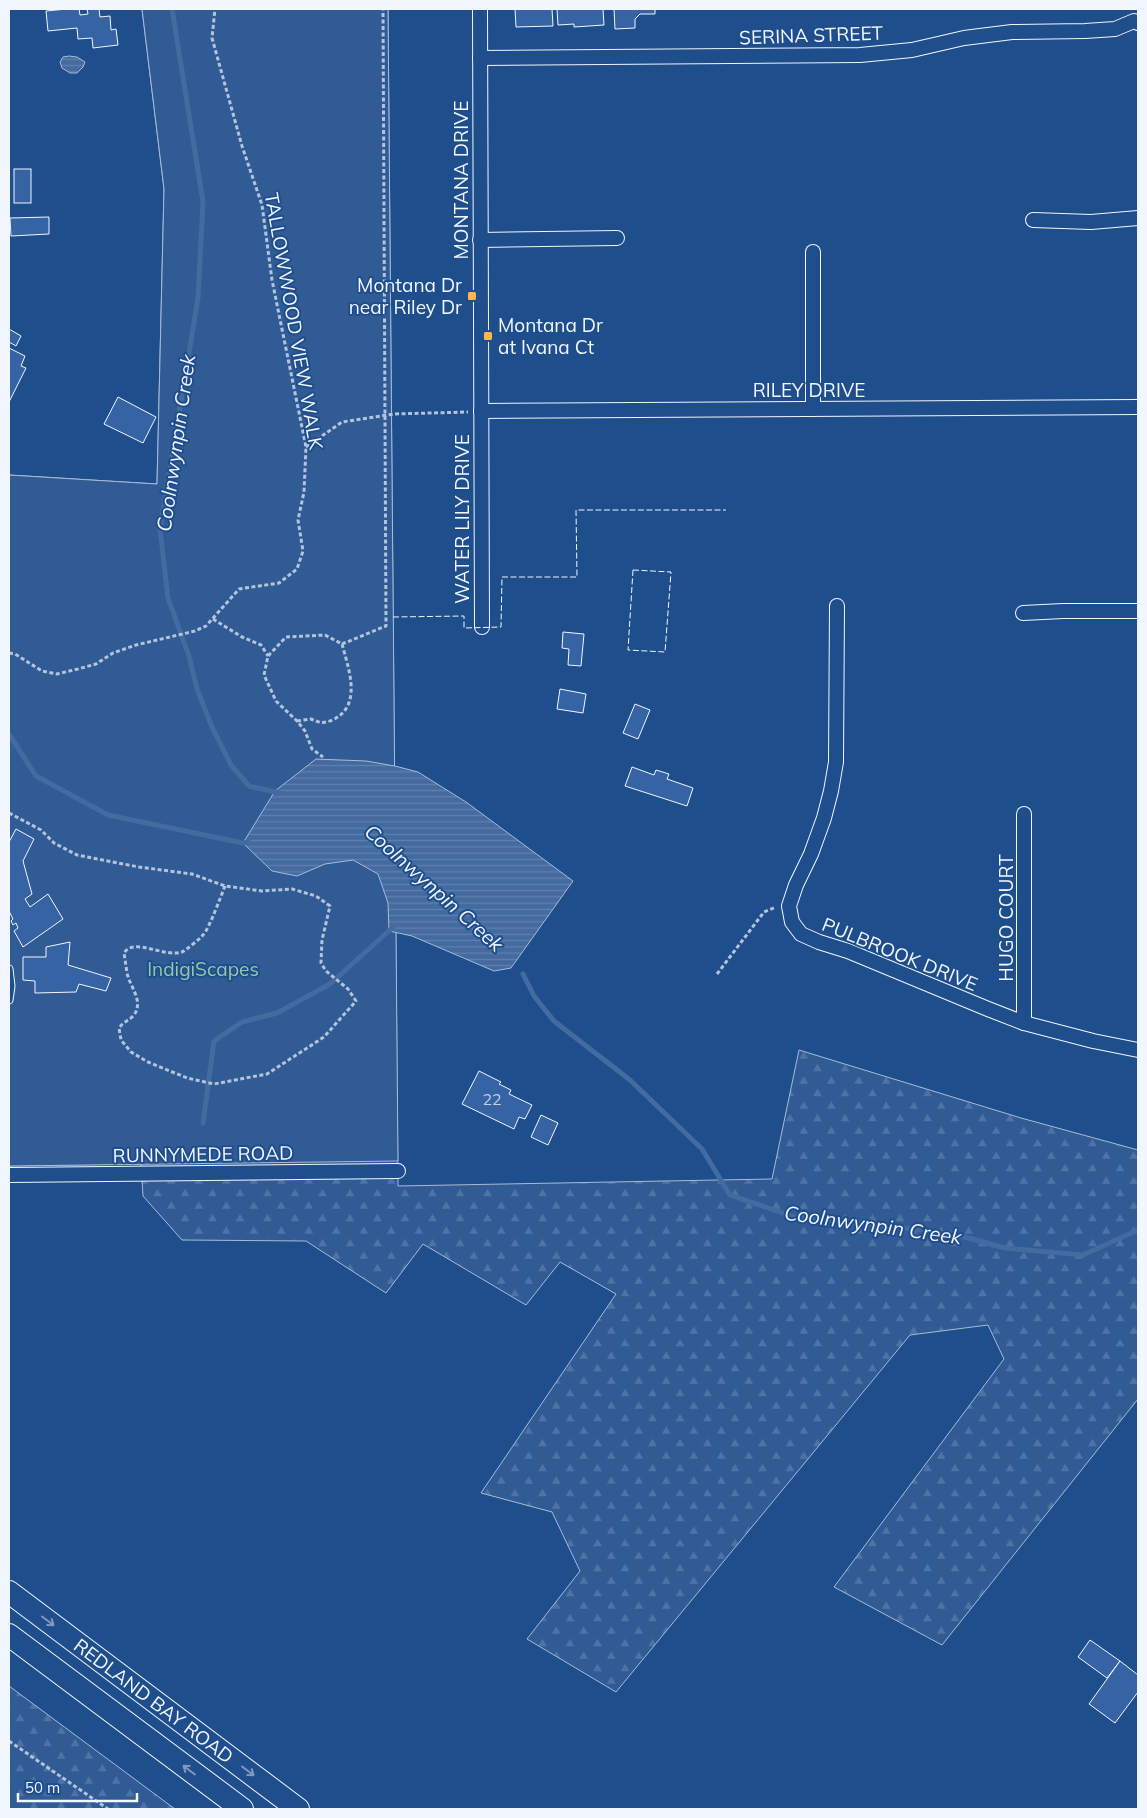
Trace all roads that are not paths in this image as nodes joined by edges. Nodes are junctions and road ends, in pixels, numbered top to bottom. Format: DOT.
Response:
graph roads {
  1 [pos="480,9"];
  2 [pos="1135,18"];
  3 [pos="480,58"];
  4 [pos="1138,218"];
  5 [pos="1032,220"];
  6 [pos="617,238"];
  7 [pos="480,240"];
  8 [pos="813,252"];
  9 [pos="1138,407"];
  10 [pos="813,409"];
  11 [pos="475,412"];
  12 [pos="837,606"];
  13 [pos="1138,611"];
  14 [pos="1023,613"];
  15 [pos="482,627"];
  16 [pos="1024,814"];
  17 [pos="9,968"];
  18 [pos="9,1000"];
  19 [pos="1024,1023"];
  20 [pos="1138,1050"];
  21 [pos="398,1171"];
  22 [pos="9,1175"];
  23 [pos="9,1592"];
  24 [pos="9,1635"];
  25 [pos="242,1809"];
  26 [pos="298,1809"];
  1 -- 3 [label="street, MONTANA DRIVE"];
  2 -- 3 [label="street, SERINA STREET"];
  3 -- 7 [label="street, MONTANA DRIVE"];
  4 -- 5 [label="street"];
  6 -- 7 [label="street"];
  7 -- 11 [label="street, MONTANA DRIVE"];
  8 -- 10 [label="street"];
  9 -- 10 [label="street, RILEY DRIVE"];
  10 -- 11 [label="street, RILEY DRIVE"];
  11 -- 15 [label="street, WATER LILY DRIVE"];
  12 -- 19 [label="street, PULBROOK DRIVE"];
  13 -- 14 [label="street"];
  16 -- 19 [label="street, HUGO COURT"];
  17 -- 18 [label="lane"];
  19 -- 20 [label="street, PULBROOK DRIVE"];
  21 -- 22 [label="street, RUNNYMEDE ROAD"];
  23 -- 26 [label="main road, REDLAND BAY ROAD, one-way"];
  25 -- 24 [label="main road, REDLAND BAY ROAD, one-way"];
}
